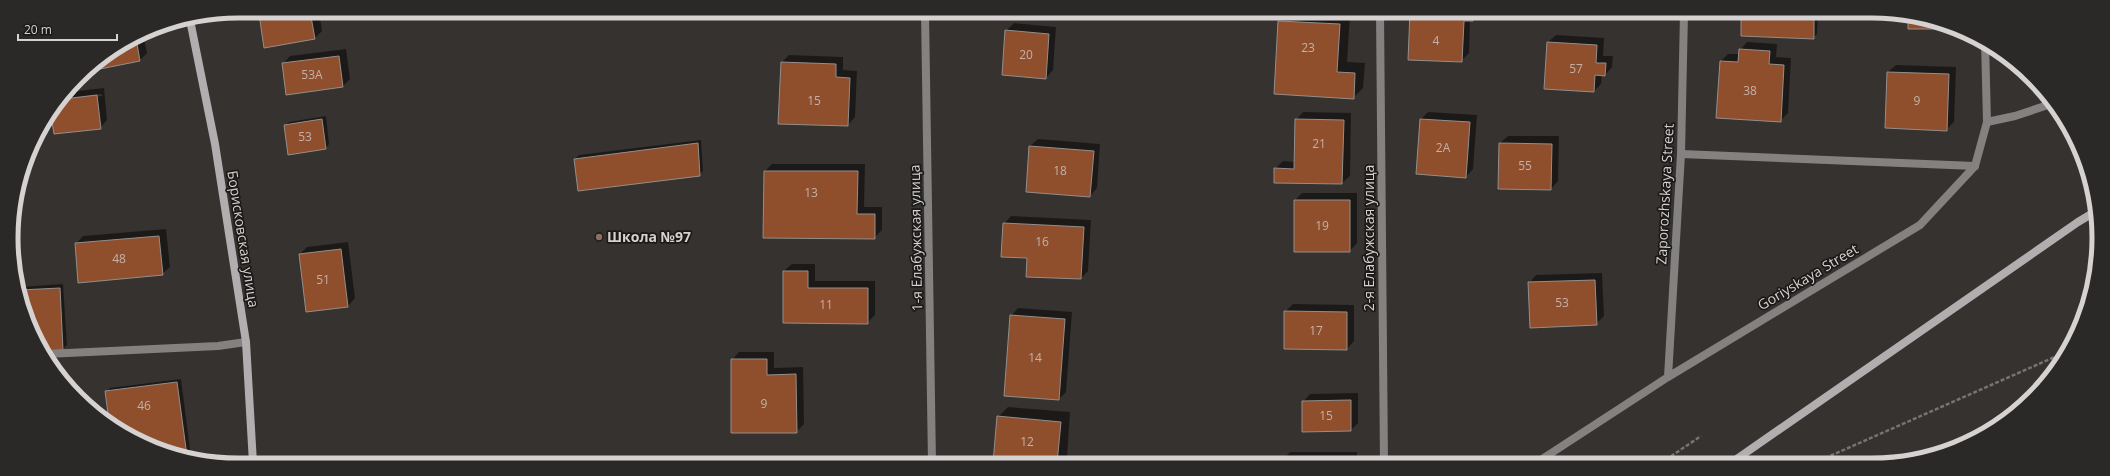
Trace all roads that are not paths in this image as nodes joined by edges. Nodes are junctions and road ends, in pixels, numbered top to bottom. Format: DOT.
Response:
graph roads {
  1 [pos="925,18"];
  2 [pos="1380,18"];
  3 [pos="1684,18"];
  4 [pos="191,23"];
  5 [pos="1985,49"];
  6 [pos="2048,105"];
  7 [pos="1987,122"];
  8 [pos="1681,154"];
  9 [pos="1975,166"];
  10 [pos="2091,215"];
  11 [pos="246,342"];
  12 [pos="51,354"];
  13 [pos="1668,377"];
  14 [pos="253,458"];
  15 [pos="932,458"];
  16 [pos="1384,458"];
  17 [pos="1544,458"];
  18 [pos="1738,458"];
  1 -- 15 [label="street, 1-я Елабужская улица"];
  2 -- 16 [label="street, 2-я Елабужская улица"];
  3 -- 8 [label="street, Zaporozhskaya Street"];
  4 -- 11 [label="main road, Борисковская улица"];
  5 -- 7 [label="street, Goriyskaya Street"];
  6 -- 7 [label="street"];
  7 -- 9 [label="street, Goriyskaya Street"];
  8 -- 9 [label="street"];
  8 -- 13 [label="street, Zaporozhskaya Street"];
  9 -- 13 [label="street, Goriyskaya Street"];
  10 -- 18 [label="main road"];
  11 -- 12 [label="street"];
  11 -- 14 [label="main road, Борисковская улица"];
  13 -- 17 [label="street, Goriyskaya Street"];
}
